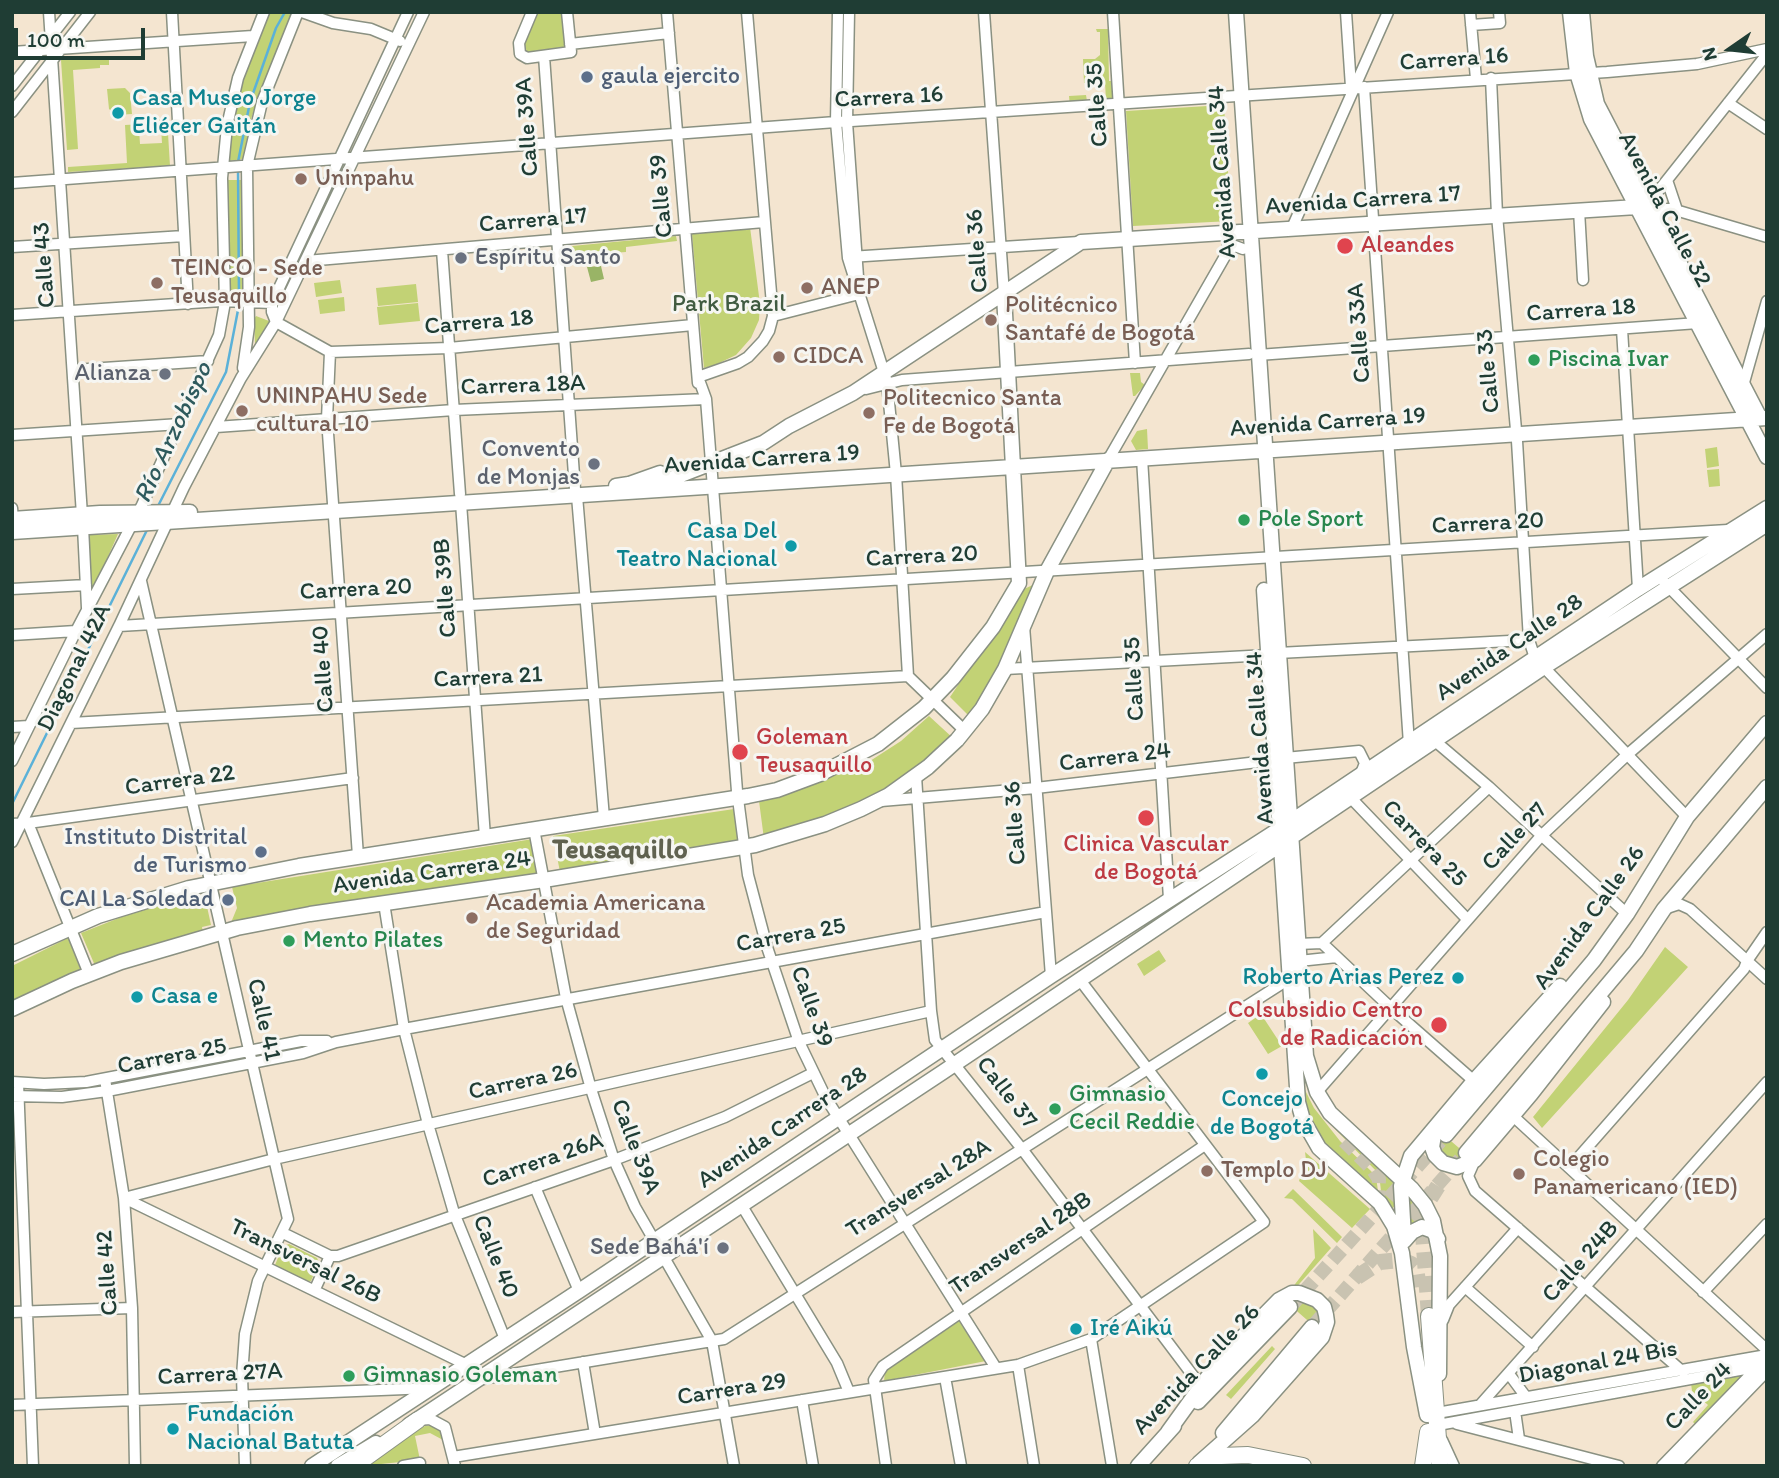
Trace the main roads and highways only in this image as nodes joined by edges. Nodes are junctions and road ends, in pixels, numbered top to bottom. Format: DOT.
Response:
graph roads {
  1 [pos="1226,12"];
  2 [pos="1236,12"];
  3 [pos="1570,12"];
  4 [pos="1582,12"];
  5 [pos="1582,73"];
  6 [pos="1236,95"];
  7 [pos="1647,209"];
  8 [pos="1245,231"];
  9 [pos="1004,294"];
  10 [pos="1254,355"];
  11 [pos="1758,418"];
  12 [pos="1767,433"];
  13 [pos="1260,450"];
  14 [pos="1767,457"];
  15 [pos="1108,460"];
  16 [pos="1014,466"];
  17 [pos="635,487"];
  18 [pos="1767,508"];
  19 [pos="13,519"];
  20 [pos="83,521"];
  21 [pos="1767,524"];
  22 [pos="12,532"];
  23 [pos="1020,572"];
  24 [pos="1664,582"];
  25 [pos="1540,662"];
  26 [pos="1767,723"];
  27 [pos="1767,787"];
  28 [pos="1285,834"];
  29 [pos="1627,914"];
  30 [pos="1636,951"];
  31 [pos="12,954"];
  32 [pos="12,1009"];
  33 [pos="1294,1037"];
  34 [pos="1441,1131"];
  35 [pos="1344,1141"];
  36 [pos="1411,1156"];
  37 [pos="1471,1156"];
  38 [pos="1378,1159"];
  39 [pos="1402,1180"];
  40 [pos="1404,1241"];
  41 [pos="1438,1241"];
  42 [pos="1408,1287"];
  43 [pos="1290,1307"];
  44 [pos="1425,1316"];
  45 [pos="1312,1327"];
  46 [pos="418,1420"];
  47 [pos="1436,1423"];
  48 [pos="1168,1432"];
  49 [pos="312,1466"];
  50 [pos="338,1466"];
  51 [pos="354,1466"];
  52 [pos="1138,1466"];
  53 [pos="1196,1466"];
  54 [pos="1303,1466"];
  55 [pos="1423,1466"];
  56 [pos="1429,1466"];
  57 [pos="1440,1466"];
  1 -- 6 [label="main road, Avenida Calle 34"];
  2 -- 6 [label="main road, Avenida Calle 34"];
  3 -- 5 [label="main road, Avenida Calle 32"];
  4 -- 5 [label="main road, Avenida Calle 32"];
  5 -- 7 [label="main road, Avenida Calle 32"];
  6 -- 8 [label="main road, Avenida Calle 34"];
  7 -- 8 [label="main road, Avenida Carrera 17"];
  7 -- 11 [label="main road, Avenida Calle 32"];
  7 -- 11 [label="main road, Avenida Calle 32"];
  8 -- 9 [label="main road, Avenida Carrera 17"];
  8 -- 10 [label="main road, Avenida Calle 34"];
  8 -- 10 [label="main road, Avenida Calle 34"];
  9 -- 16 [label="main road, Calle 36"];
  9 -- 17 [label="main road"];
  10 -- 13 [label="main road, Avenida Calle 34"];
  11 -- 12 [label="main road, Avenida Calle 32"];
  11 -- 13 [label="main road, Avenida Carrera 19"];
  11 -- 14 [label="main road, Avenida Calle 32"];
  13 -- 15 [label="main road, Avenida Carrera 19"];
  13 -- 28 [label="main road, Avenida Calle 34"];
  15 -- 16 [label="main road, Avenida Carrera 19"];
  15 -- 32 [label="main road, Avenida Carrera 24"];
  16 -- 17 [label="main road, Avenida Carrera 19"];
  16 -- 23 [label="main road, Calle 36"];
  17 -- 20 [label="main road, Avenida Carrera 19"];
  18 -- 24 [label="main road, Avenida Calle 28"];
  19 -- 20 [label="main road, Avenida Carrera 19"];
  20 -- 22 [label="main road, Avenida Carrera 19"];
  21 -- 24 [label="main road, Avenida Calle 28"];
  23 -- 31 [label="main road, Avenida Carrera 24"];
  24 -- 25 [label="main road, Avenida Calle 28"];
  24 -- 25 [label="main road, Avenida Calle 28"];
  25 -- 28 [label="main road, Avenida Calle 28"];
  25 -- 28 [label="main road, Avenida Calle 28"];
  26 -- 29 [label="main road, Avenida Calle 26"];
  27 -- 30 [label="main road, Avenida Calle 26"];
  28 -- 33 [label="main road, Avenida Calle 34"];
  28 -- 38 [label="main road, Avenida Calle 34"];
  28 -- 46 [label="main road, Avenida Carrera 28"];
  28 -- 49 [label="main road, Avenida Carrera 28"];
  29 -- 34 [label="main road, Avenida Calle 26"];
  29 -- 34 [label="main road"];
  30 -- 37 [label="main road, Avenida Calle 26"];
  30 -- 37 [label="main road"];
  33 -- 35 [label="main road"];
  33 -- 42 [label="main road, Avenida Calle 34"];
  34 -- 36 [label="main road"];
  34 -- 37 [label="main road"];
  36 -- 38 [label="main road"];
  36 -- 39 [label="main road"];
  38 -- 39 [label="main road, Avenida Calle 34"];
  39 -- 40 [label="main road"];
  39 -- 41 [label="main road, Avenida Calle 34"];
  40 -- 41 [label="main road"];
  40 -- 42 [label="main road"];
  41 -- 47 [label="main road, Avenida Calle 34"];
  42 -- 47 [label="main road, Avenida Calle 34"];
  43 -- 48 [label="main road, Avenida Calle 26"];
  44 -- 47 [label="highway"];
  45 -- 53 [label="main road"];
  46 -- 50 [label="main road, Avenida Carrera 28"];
  46 -- 51 [label="highway"];
  47 -- 55 [label="highway"];
  47 -- 56 [label="highway"];
  47 -- 57 [label="highway"];
  48 -- 52 [label="main road, Avenida Calle 26"];
  48 -- 53 [label="main road"];
  53 -- 54 [label="highway"];
}
